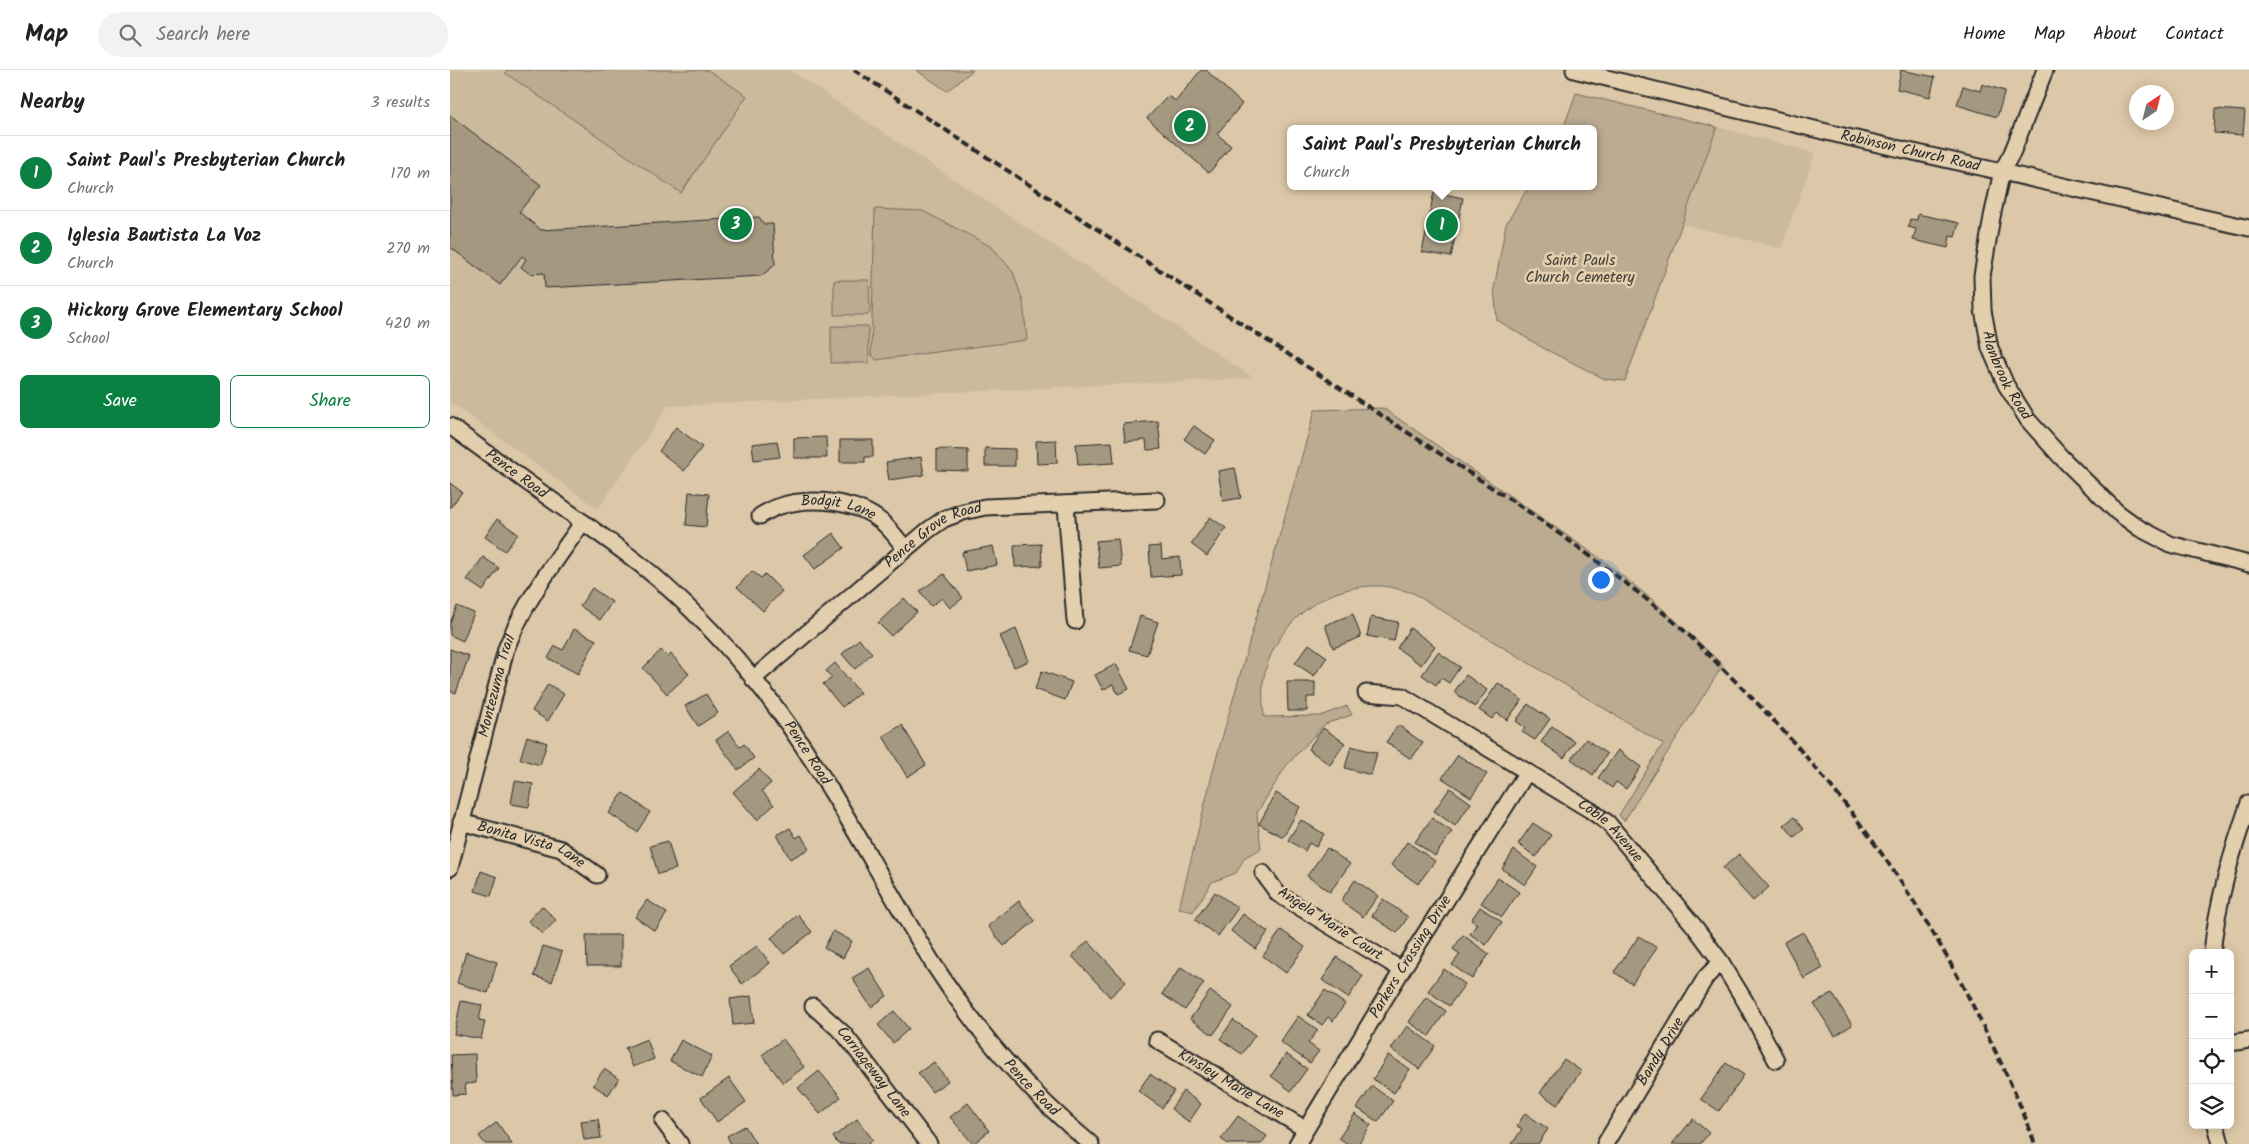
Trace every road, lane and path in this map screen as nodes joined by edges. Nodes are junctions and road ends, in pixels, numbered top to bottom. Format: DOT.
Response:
graph roads {
  1 [pos="1574,70"];
  2 [pos="2046,70"];
  3 [pos="2002,171"];
  4 [pos="2249,228"];
  5 [pos="450,426"];
  6 [pos="1157,500"];
  7 [pos="1066,505"];
  8 [pos="760,516"];
  9 [pos="583,522"];
  10 [pos="905,549"];
  11 [pos="2249,564"];
  12 [pos="1075,621"];
  13 [pos="753,679"];
  14 [pos="1366,693"];
  15 [pos="1527,772"];
  16 [pos="2249,804"];
  17 [pos="462,822"];
  18 [pos="450,868"];
  19 [pos="1263,873"];
  20 [pos="597,874"];
  21 [pos="2212,949"];
  22 [pos="1721,962"];
  23 [pos="1402,970"];
  24 [pos="813,1006"];
  25 [pos="1157,1040"];
  26 [pos="2249,1040"];
  27 [pos="2234,1042"];
  28 [pos="1776,1060"];
  29 [pos="663,1121"];
  30 [pos="1305,1129"];
  31 [pos="2217,1129"];
  32 [pos="680,1144"];
  33 [pos="928,1144"];
  34 [pos="1091,1144"];
  35 [pos="1297,1144"];
  36 [pos="1605,1144"];
  37 [pos="2221,1144"];
  1 -- 3 [label="street, Robinson Church Road"];
  2 -- 3 [label="street, Alanbrook Road"];
  3 -- 4 [label="street, Robinson Church Road"];
  3 -- 11 [label="street, Alanbrook Road"];
  5 -- 9 [label="street, Pence Road"];
  6 -- 7 [label="street, Pence Grove Road"];
  7 -- 10 [label="street, Pence Grove Road"];
  7 -- 12 [label="street"];
  8 -- 10 [label="street, Bodgit Lane"];
  9 -- 13 [label="street, Pence Road"];
  9 -- 17 [label="street, Montezuma Trail"];
  10 -- 13 [label="street, Pence Grove Road"];
  13 -- 34 [label="street, Pence Road"];
  14 -- 15 [label="street, Coble Avenue"];
  15 -- 22 [label="street, Coble Avenue"];
  15 -- 23 [label="street, Parkers Crossing Drive"];
  16 -- 21 [label="street"];
  17 -- 18 [label="street, Montezuma Trail"];
  17 -- 20 [label="street, Bonita Vista Lane"];
  19 -- 23 [label="street, Angela Marie Court"];
  22 -- 28 [label="street, Coble Avenue"];
  22 -- 36 [label="street, Bandy Drive"];
  23 -- 30 [label="street, Parkers Crossing Drive"];
  24 -- 33 [label="street, Carriageway Lane"];
  25 -- 30 [label="street, Kinsley Marie Lane"];
  26 -- 27 [label="street"];
  29 -- 32 [label="street"];
  30 -- 35 [label="street, Parkers Crossing Drive"];
  31 -- 37 [label="street"];
}
